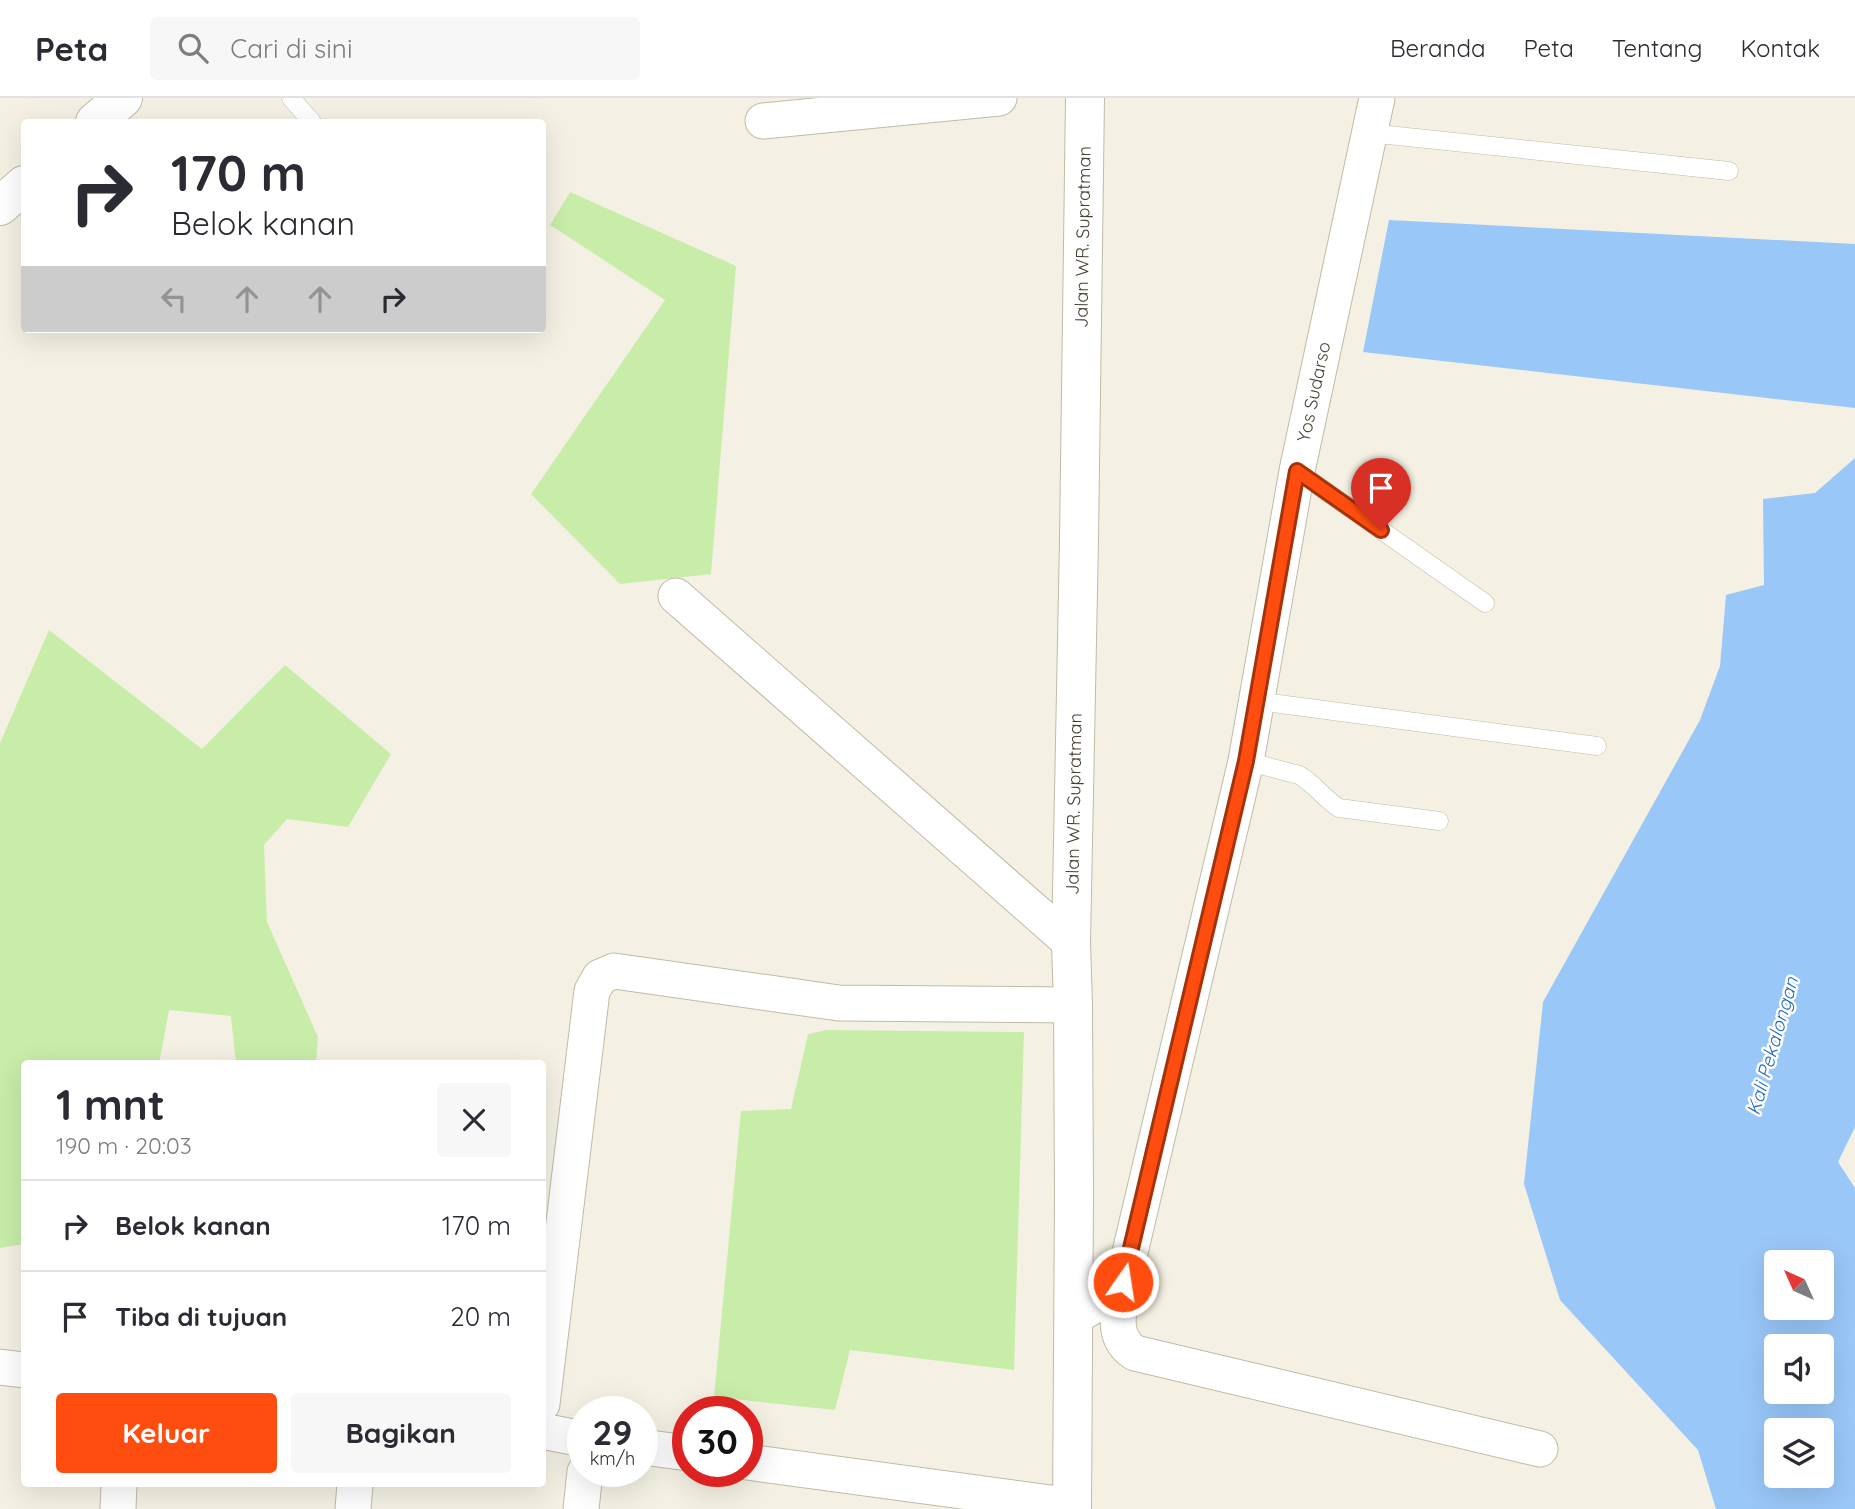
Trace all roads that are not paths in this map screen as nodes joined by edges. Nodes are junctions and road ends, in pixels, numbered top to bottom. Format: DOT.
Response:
graph roads {
  1 [pos="123,98"];
  2 [pos="291,98"];
  3 [pos="999,98"];
  4 [pos="1085,98"];
  5 [pos="1377,98"];
  6 [pos="98,119"];
  7 [pos="309,119"];
  8 [pos="764,121"];
  9 [pos="1369,132"];
  10 [pos="1729,171"];
  11 [pos="21,188"];
  12 [pos="0,206"];
  13 [pos="1297,471"];
  14 [pos="676,596"];
  15 [pos="1485,603"];
  16 [pos="1257,701"];
  17 [pos="1597,746"];
  18 [pos="1246,761"];
  19 [pos="1438,821"];
  20 [pos="1071,943"];
  21 [pos="1073,1005"];
  22 [pos="1123,1282"];
  23 [pos="1073,1318"];
  24 [pos="0,1367"];
  25 [pos="21,1370"];
  26 [pos="546,1371"];
  27 [pos="546,1432"];
  28 [pos="567,1436"];
  29 [pos="1540,1449"];
  30 [pos="763,1464"];
  31 [pos="119,1487"];
  32 [pos="355,1487"];
  33 [pos="583,1487"];
  34 [pos="1072,1507"];
  35 [pos="118,1509"];
  36 [pos="353,1509"];
  37 [pos="581,1509"];
  1 -- 6 [label="street"];
  2 -- 7 [label="lane"];
  3 -- 8 [label="street"];
  4 -- 20 [label="street, Jalan WR. Supratman"];
  5 -- 9 [label="street, Yos Sudarso"];
  9 -- 10 [label="lane"];
  9 -- 13 [label="street, Yos Sudarso"];
  11 -- 12 [label="street"];
  13 -- 15 [label="lane"];
  13 -- 16 [label="street, Yos Sudarso"];
  14 -- 20 [label="street"];
  16 -- 17 [label="lane"];
  16 -- 18 [label="street, Yos Sudarso"];
  18 -- 19 [label="lane"];
  18 -- 22 [label="street, Yos Sudarso"];
  20 -- 21 [label="street, Jalan WR. Supratman"];
  21 -- 23 [label="street, Jalan WR. Supratman"];
  21 -- 26 [label="street"];
  22 -- 23 [label="street"];
  22 -- 29 [label="street, Yos Sudarso"];
  23 -- 34 [label="street, Jalan WR. Supratman"];
  24 -- 25 [label="street"];
  27 -- 28 [label="street"];
  30 -- 34 [label="street"];
  31 -- 35 [label="street"];
  32 -- 36 [label="street"];
  33 -- 37 [label="street"];
}
